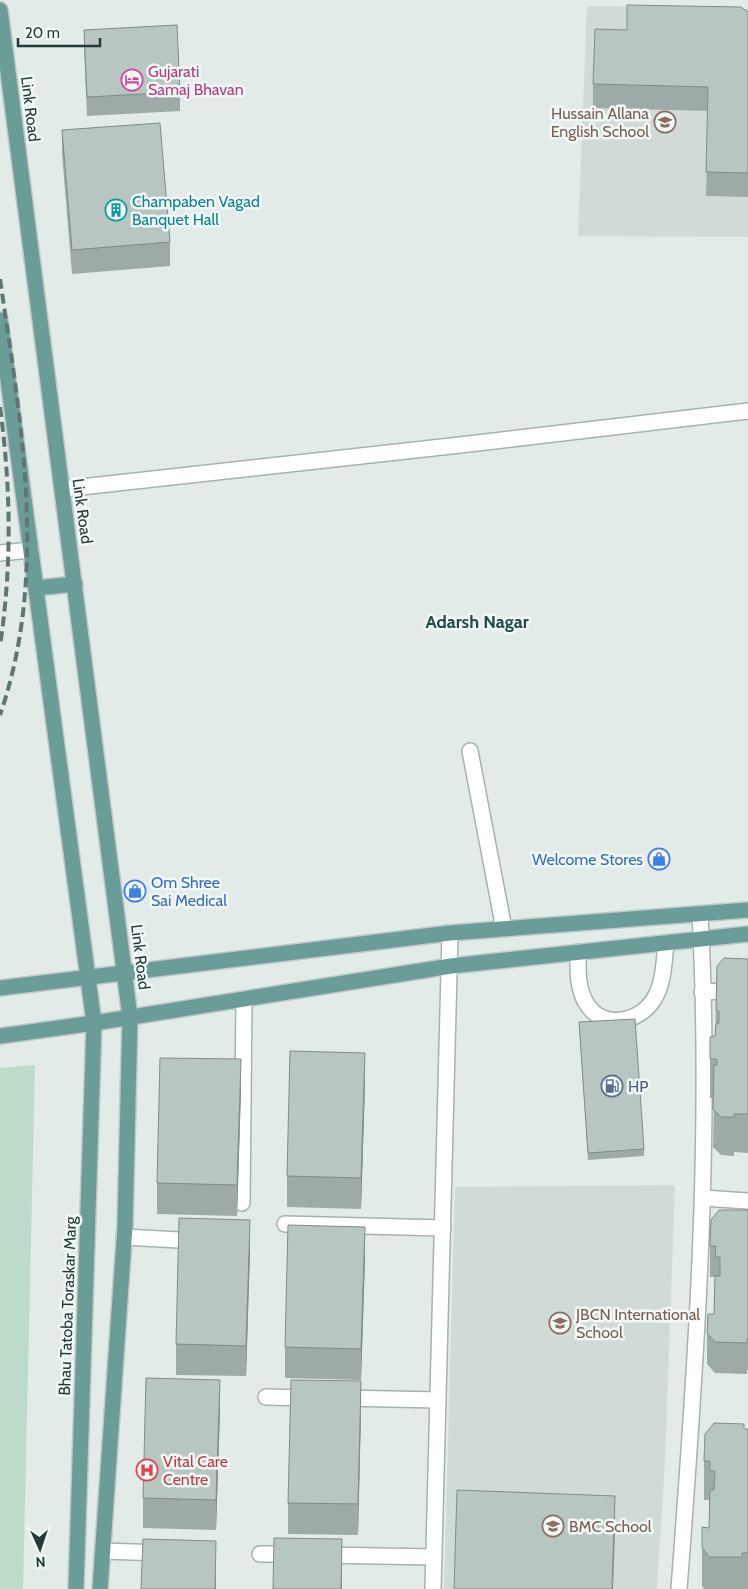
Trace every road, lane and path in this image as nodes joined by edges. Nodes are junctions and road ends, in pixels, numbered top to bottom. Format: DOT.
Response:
graph roads {
  1 [pos="0,10"];
  2 [pos="0,320"];
  3 [pos="748,411"];
  4 [pos="63,489"];
  5 [pos="31,550"];
  6 [pos="0,553"];
  7 [pos="75,584"];
  8 [pos="36,588"];
  9 [pos="470,751"];
  10 [pos="748,910"];
  11 [pos="700,914"];
  12 [pos="504,929"];
  13 [pos="450,934"];
  14 [pos="748,934"];
  15 [pos="702,939"];
  16 [pos="666,943"];
  17 [pos="578,952"];
  18 [pos="451,966"];
  19 [pos="125,974"];
  20 [pos="89,978"];
  21 [pos="0,988"];
  22 [pos="748,990"];
  23 [pos="702,992"];
  24 [pos="244,999"];
  25 [pos="130,1017"];
  26 [pos="94,1023"];
  27 [pos="0,1036"];
  28 [pos="703,1198"];
  29 [pos="748,1201"];
  30 [pos="242,1203"];
  31 [pos="284,1224"];
  32 [pos="443,1228"];
  33 [pos="124,1238"];
  34 [pos="215,1242"];
  35 [pos="266,1397"];
  36 [pos="438,1400"];
  37 [pos="690,1438"];
  38 [pos="710,1438"];
  39 [pos="103,1550"];
  40 [pos="180,1554"];
  41 [pos="260,1554"];
  42 [pos="434,1557"];
  43 [pos="76,1589"];
  44 [pos="100,1589"];
  45 [pos="433,1589"];
  46 [pos="679,1589"];
  1 -- 4 [label="main road, Link Road"];
  2 -- 5 [label="main road"];
  3 -- 4 [label="street"];
  4 -- 7 [label="main road, Link Road"];
  5 -- 6 [label="street"];
  5 -- 8 [label="main road"];
  7 -- 8 [label="main road"];
  7 -- 19 [label="main road, Link Road"];
  8 -- 20 [label="main road"];
  9 -- 12 [label="street"];
  10 -- 11 [label="main road"];
  11 -- 12 [label="main road"];
  11 -- 15 [label="street"];
  12 -- 13 [label="main road"];
  13 -- 18 [label="street"];
  13 -- 19 [label="main road"];
  14 -- 15 [label="main road"];
  15 -- 16 [label="main road"];
  15 -- 23 [label="street"];
  16 -- 17 [label="main road"];
  16 -- 17 [label="street"];
  17 -- 18 [label="main road"];
  18 -- 24 [label="main road"];
  18 -- 32 [label="street"];
  19 -- 20 [label="main road"];
  19 -- 25 [label="main road, Link Road"];
  20 -- 21 [label="main road"];
  20 -- 26 [label="main road"];
  22 -- 23 [label="street"];
  23 -- 28 [label="street"];
  24 -- 25 [label="main road"];
  24 -- 30 [label="street"];
  25 -- 26 [label="main road"];
  25 -- 33 [label="main road, Link Road"];
  26 -- 27 [label="main road"];
  26 -- 43 [label="main road, Bhau Tatoba Toraskar Marg"];
  28 -- 29 [label="street"];
  28 -- 37 [label="street"];
  31 -- 32 [label="street"];
  32 -- 36 [label="street"];
  33 -- 34 [label="street"];
  33 -- 39 [label="main road, Link Road"];
  35 -- 36 [label="street"];
  36 -- 42 [label="street"];
  37 -- 38 [label="street"];
  37 -- 46 [label="street"];
  39 -- 40 [label="street"];
  39 -- 44 [label="main road"];
  41 -- 42 [label="street"];
  42 -- 45 [label="street"];
}
